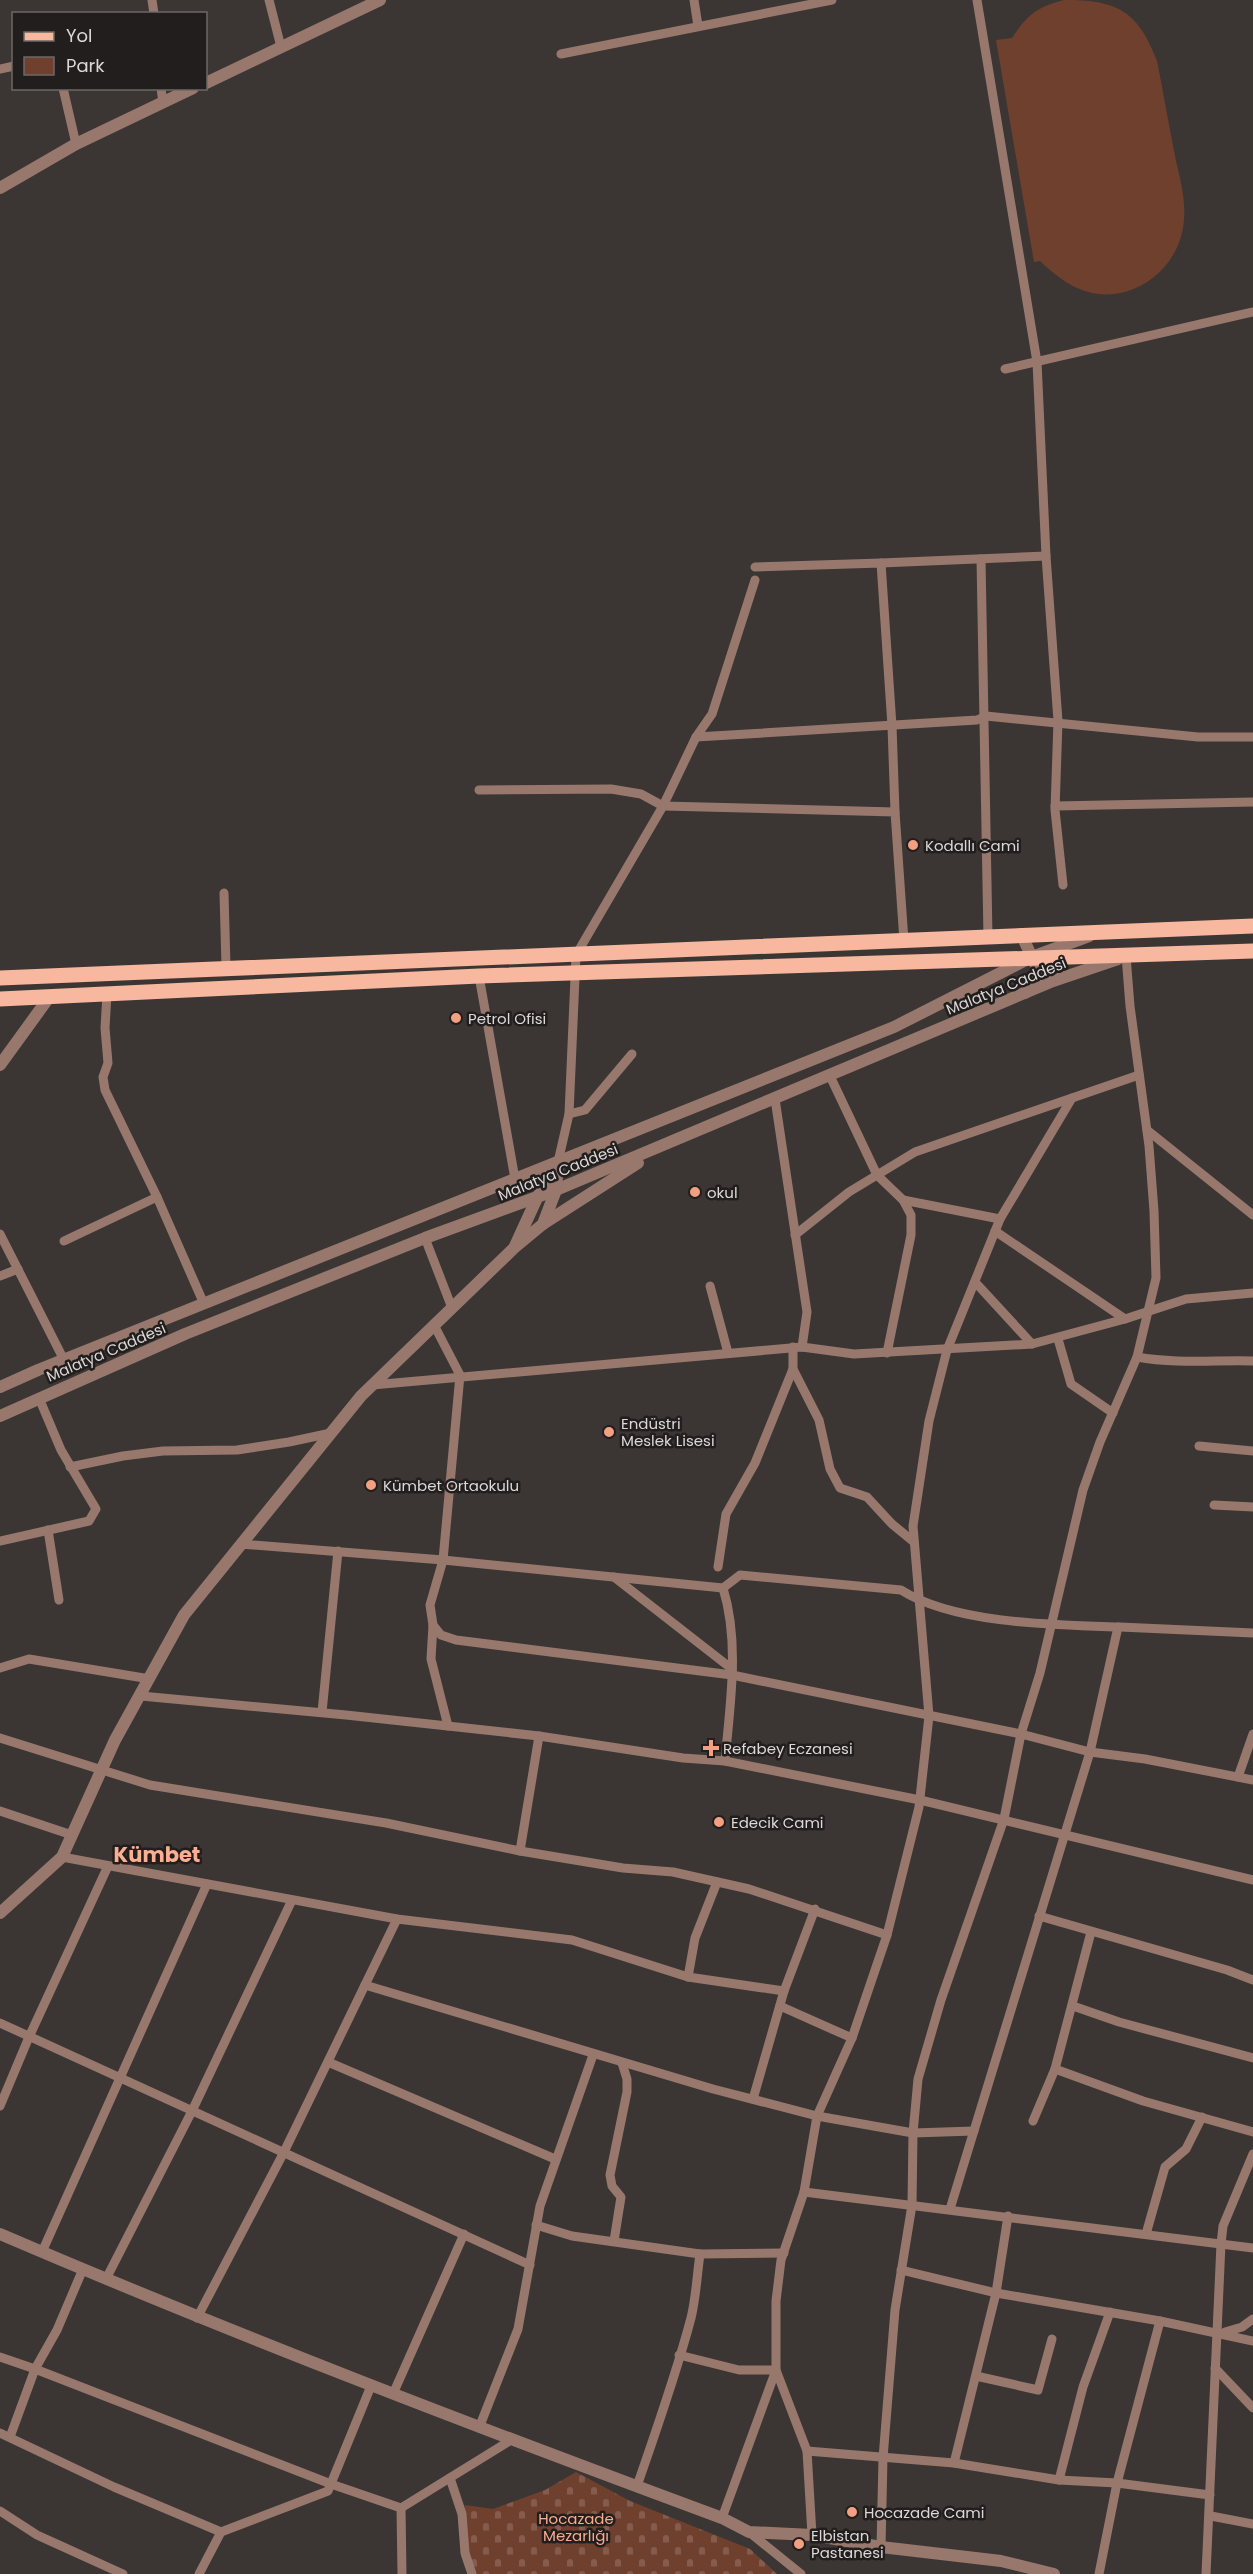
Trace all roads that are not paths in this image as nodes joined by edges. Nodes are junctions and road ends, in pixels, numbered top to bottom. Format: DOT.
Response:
graph roads {
  1 [pos="268,0"];
  2 [pos="380,0"];
  3 [pos="694,0"];
  4 [pos="832,0"];
  5 [pos="976,0"];
  6 [pos="698,26"];
  7 [pos="281,47"];
  8 [pos="561,54"];
  9 [pos="207,83"];
  10 [pos="63,90"];
  11 [pos="161,90"];
  12 [pos="189,90"];
  13 [pos="163,103"];
  14 [pos="76,144"];
  15 [pos="0,188"];
  16 [pos="1253,312"];
  17 [pos="1037,362"];
  18 [pos="1005,369"];
  19 [pos="1046,556"];
  20 [pos="981,559"];
  21 [pos="881,563"];
  22 [pos="755,567"];
  23 [pos="756,580"];
  24 [pos="986,716"];
  25 [pos="1058,721"];
  26 [pos="892,726"];
  27 [pos="696,737"];
  28 [pos="1253,737"];
  29 [pos="479,790"];
  30 [pos="1253,802"];
  31 [pos="663,806"];
  32 [pos="1055,806"];
  33 [pos="895,812"];
  34 [pos="1063,885"];
  35 [pos="224,893"];
  36 [pos="1253,926"];
  37 [pos="1099,933"];
  38 [pos="1022,936"];
  39 [pos="988,937"];
  40 [pos="904,941"];
  41 [pos="1253,951"];
  42 [pos="576,955"];
  43 [pos="1126,956"];
  44 [pos="1032,957"];
  45 [pos="226,967"];
  46 [pos="575,973"];
  47 [pos="479,976"];
  48 [pos="0,978"];
  49 [pos="1025,993"];
  50 [pos="107,994"];
  51 [pos="50,996"];
  52 [pos="0,999"];
  53 [pos="632,1054"];
  54 [pos="0,1065"];
  55 [pos="830,1076"];
  56 [pos="1139,1076"];
  57 [pos="1072,1098"];
  58 [pos="775,1099"];
  59 [pos="569,1114"];
  60 [pos="1147,1130"];
  61 [pos="673,1142"];
  62 [pos="558,1162"];
  63 [pos="877,1175"];
  64 [pos="515,1179"];
  65 [pos="556,1190"];
  66 [pos="157,1197"];
  67 [pos="537,1198"];
  68 [pos="903,1200"];
  69 [pos="1253,1215"];
  70 [pos="1000,1219"];
  71 [pos="543,1224"];
  72 [pos="995,1231"];
  73 [pos="0,1233"];
  74 [pos="795,1235"];
  75 [pos="425,1238"];
  76 [pos="64,1241"];
  77 [pos="514,1248"];
  78 [pos="18,1269"];
  79 [pos="0,1276"];
  80 [pos="975,1282"];
  81 [pos="710,1286"];
  82 [pos="1253,1293"];
  83 [pos="204,1304"];
  84 [pos="452,1308"];
  85 [pos="1148,1313"];
  86 [pos="1125,1319"];
  87 [pos="434,1325"];
  88 [pos="1058,1339"];
  89 [pos="1032,1344"];
  90 [pos="797,1347"];
  91 [pos="947,1350"];
  92 [pos="728,1353"];
  93 [pos="887,1353"];
  94 [pos="1137,1357"];
  95 [pos="63,1360"];
  96 [pos="1253,1361"];
  97 [pos="793,1369"];
  98 [pos="460,1376"];
  99 [pos="372,1385"];
  100 [pos="0,1387"];
  101 [pos="39,1398"];
  102 [pos="1113,1413"];
  103 [pos="0,1416"];
  104 [pos="331,1433"];
  105 [pos="1199,1446"];
  106 [pos="1253,1451"];
  107 [pos="70,1467"];
  108 [pos="1214,1505"];
  109 [pos="1253,1507"];
  110 [pos="48,1530"];
  111 [pos="0,1541"];
  112 [pos="914,1542"];
  113 [pos="240,1544"];
  114 [pos="338,1551"];
  115 [pos="442,1560"];
  116 [pos="718,1567"];
  117 [pos="614,1577"];
  118 [pos="723,1588"];
  119 [pos="59,1600"];
  120 [pos="918,1601"];
  121 [pos="433,1625"];
  122 [pos="1051,1625"];
  123 [pos="1118,1627"];
  124 [pos="1253,1633"];
  125 [pos="0,1668"];
  126 [pos="732,1672"];
  127 [pos="150,1679"];
  128 [pos="141,1696"];
  129 [pos="322,1713"];
  130 [pos="929,1716"];
  131 [pos="448,1726"];
  132 [pos="1021,1734"];
  133 [pos="1253,1734"];
  134 [pos="539,1736"];
  135 [pos="0,1738"];
  136 [pos="1090,1752"];
  137 [pos="725,1761"];
  138 [pos="101,1770"];
  139 [pos="1238,1777"];
  140 [pos="1253,1780"];
  141 [pos="920,1800"];
  142 [pos="0,1811"];
  143 [pos="1004,1820"];
  144 [pos="1065,1833"];
  145 [pos="72,1836"];
  146 [pos="520,1851"];
  147 [pos="62,1857"];
  148 [pos="108,1866"];
  149 [pos="1253,1880"];
  150 [pos="717,1882"];
  151 [pos="207,1884"];
  152 [pos="292,1900"];
  153 [pos="815,1909"];
  154 [pos="0,1913"];
  155 [pos="1039,1916"];
  156 [pos="397,1919"];
  157 [pos="1091,1932"];
  158 [pos="887,1935"];
  159 [pos="688,1977"];
  160 [pos="1253,1980"];
  161 [pos="365,1985"];
  162 [pos="784,1991"];
  163 [pos="780,2006"];
  164 [pos="1073,2006"];
  165 [pos="0,2023"];
  166 [pos="29,2037"];
  167 [pos="852,2038"];
  168 [pos="593,2055"];
  169 [pos="1253,2058"];
  170 [pos="328,2062"];
  171 [pos="622,2063"];
  172 [pos="1055,2069"];
  173 [pos="118,2078"];
  174 [pos="753,2099"];
  175 [pos="0,2106"];
  176 [pos="192,2111"];
  177 [pos="817,2116"];
  178 [pos="1202,2117"];
  179 [pos="1033,2121"];
  180 [pos="974,2131"];
  181 [pos="1253,2132"];
  182 [pos="913,2133"];
  183 [pos="284,2152"];
  184 [pos="1253,2154"];
  185 [pos="555,2159"];
  186 [pos="804,2192"];
  187 [pos="912,2205"];
  188 [pos="950,2209"];
  189 [pos="1008,2216"];
  190 [pos="536,2225"];
  191 [pos="0,2234"];
  192 [pos="1146,2234"];
  193 [pos="464,2235"];
  194 [pos="614,2241"];
  195 [pos="1221,2244"];
  196 [pos="1253,2248"];
  197 [pos="42,2252"];
  198 [pos="784,2253"];
  199 [pos="700,2254"];
  200 [pos="530,2265"];
  201 [pos="83,2269"];
  202 [pos="901,2270"];
  203 [pos="106,2279"];
  204 [pos="996,2293"];
  205 [pos="1110,2313"];
  206 [pos="197,2318"];
  207 [pos="1253,2319"];
  208 [pos="1160,2321"];
  209 [pos="1217,2333"];
  210 [pos="1052,2339"];
  211 [pos="1253,2341"];
  212 [pos="679,2355"];
  213 [pos="0,2357"];
  214 [pos="35,2368"];
  215 [pos="1215,2368"];
  216 [pos="776,2370"];
  217 [pos="976,2376"];
  218 [pos="371,2385"];
  219 [pos="393,2394"];
  220 [pos="1252,2406"];
  221 [pos="480,2428"];
  222 [pos="5,2435"];
  223 [pos="511,2440"];
  224 [pos="807,2451"];
  225 [pos="883,2458"];
  226 [pos="954,2463"];
  227 [pos="450,2478"];
  228 [pos="1059,2480"];
  229 [pos="1117,2483"];
  230 [pos="331,2484"];
  231 [pos="637,2486"];
  232 [pos="1210,2495"];
  233 [pos="401,2508"];
  234 [pos="0,2511"];
  235 [pos="1211,2516"];
  236 [pos="722,2518"];
  237 [pos="1253,2524"];
  238 [pos="221,2532"];
  239 [pos="749,2532"];
  240 [pos="812,2535"];
  241 [pos="881,2547"];
  242 [pos="123,2574"];
  243 [pos="199,2574"];
  244 [pos="402,2574"];
  245 [pos="472,2574"];
  246 [pos="801,2574"];
  247 [pos="1054,2574"];
  248 [pos="1099,2574"];
  249 [pos="1206,2574"];
  1 -- 7 [label="street"];
  2 -- 7 [label="street"];
  3 -- 6 [label="street"];
  4 -- 6 [label="street"];
  5 -- 17 [label="street"];
  6 -- 8 [label="street"];
  7 -- 9 [label="street"];
  10 -- 14 [label="street"];
  11 -- 13 [label="street"];
  12 -- 13 [label="street"];
  13 -- 14 [label="street"];
  14 -- 15 [label="street"];
  16 -- 17 [label="street"];
  17 -- 18 [label="street"];
  17 -- 19 [label="street"];
  19 -- 20 [label="street"];
  19 -- 25 [label="street"];
  20 -- 21 [label="street"];
  20 -- 24 [label="street"];
  21 -- 22 [label="street"];
  21 -- 26 [label="street"];
  23 -- 27 [label="street"];
  24 -- 25 [label="street"];
  24 -- 26 [label="street"];
  24 -- 39 [label="street"];
  25 -- 28 [label="street"];
  25 -- 32 [label="street"];
  26 -- 27 [label="street"];
  26 -- 33 [label="street"];
  27 -- 31 [label="street"];
  29 -- 31 [label="street"];
  30 -- 32 [label="street"];
  31 -- 33 [label="street"];
  31 -- 42 [label="street"];
  32 -- 34 [label="street"];
  33 -- 40 [label="street"];
  35 -- 45 [label="street"];
  36 -- 37 [label="main road"];
  37 -- 38 [label="main road"];
  37 -- 44 [label="street"];
  38 -- 39 [label="main road"];
  38 -- 44 [label="street"];
  39 -- 40 [label="main road"];
  40 -- 42 [label="main road"];
  41 -- 43 [label="main road"];
  42 -- 45 [label="main road"];
  42 -- 46 [label="street"];
  43 -- 44 [label="main road"];
  43 -- 49 [label="street, Malatya Caddesi"];
  43 -- 56 [label="street"];
  44 -- 46 [label="main road"];
  44 -- 49 [label="street"];
  44 -- 62 [label="street"];
  45 -- 48 [label="main road"];
  46 -- 47 [label="main road"];
  46 -- 59 [label="street"];
  47 -- 50 [label="main road"];
  47 -- 64 [label="street"];
  49 -- 55 [label="street, Malatya Caddesi"];
  50 -- 51 [label="main road"];
  50 -- 66 [label="street"];
  51 -- 52 [label="main road"];
  51 -- 54 [label="street"];
  53 -- 59 [label="street"];
  55 -- 58 [label="street, Malatya Caddesi"];
  55 -- 63 [label="street"];
  56 -- 57 [label="street"];
  56 -- 60 [label="street"];
  57 -- 63 [label="street"];
  57 -- 70 [label="street"];
  58 -- 61 [label="street, Malatya Caddesi"];
  58 -- 74 [label="street"];
  59 -- 62 [label="street"];
  60 -- 69 [label="street"];
  60 -- 85 [label="street"];
  61 -- 65 [label="street, Malatya Caddesi"];
  61 -- 71 [label="street"];
  62 -- 64 [label="street"];
  62 -- 65 [label="street"];
  62 -- 67 [label="street"];
  63 -- 68 [label="street"];
  63 -- 74 [label="street"];
  64 -- 83 [label="street"];
  65 -- 67 [label="street, Malatya Caddesi"];
  65 -- 71 [label="street"];
  66 -- 76 [label="street"];
  66 -- 83 [label="street"];
  67 -- 75 [label="street, Malatya Caddesi"];
  67 -- 77 [label="street"];
  68 -- 70 [label="street"];
  68 -- 93 [label="street"];
  70 -- 72 [label="street"];
  71 -- 77 [label="street"];
  72 -- 80 [label="street"];
  72 -- 86 [label="street"];
  73 -- 78 [label="street"];
  74 -- 90 [label="street"];
  75 -- 84 [label="street"];
  75 -- 101 [label="street, Malatya Caddesi"];
  77 -- 84 [label="street"];
  78 -- 79 [label="street"];
  78 -- 95 [label="street"];
  80 -- 89 [label="street"];
  80 -- 91 [label="street"];
  81 -- 92 [label="street"];
  82 -- 85 [label="street"];
  83 -- 95 [label="street"];
  84 -- 87 [label="street"];
  85 -- 86 [label="street"];
  85 -- 94 [label="street"];
  86 -- 88 [label="street"];
  87 -- 98 [label="street"];
  87 -- 99 [label="street"];
  88 -- 89 [label="street"];
  88 -- 102 [label="street"];
  89 -- 91 [label="street"];
  90 -- 92 [label="street"];
  90 -- 93 [label="street"];
  90 -- 97 [label="street"];
  91 -- 93 [label="street"];
  91 -- 112 [label="street"];
  92 -- 98 [label="street"];
  94 -- 96 [label="street"];
  94 -- 102 [label="street"];
  95 -- 100 [label="street"];
  97 -- 112 [label="street"];
  97 -- 116 [label="street"];
  98 -- 99 [label="street"];
  98 -- 115 [label="street"];
  99 -- 104 [label="street"];
  101 -- 103 [label="street, Malatya Caddesi"];
  101 -- 107 [label="street"];
  102 -- 122 [label="street"];
  104 -- 107 [label="street"];
  104 -- 113 [label="street"];
  105 -- 106 [label="street"];
  107 -- 110 [label="street"];
  108 -- 109 [label="street"];
  110 -- 111 [label="street"];
  110 -- 119 [label="street"];
  112 -- 120 [label="street"];
  113 -- 114 [label="street"];
  113 -- 127 [label="street"];
  114 -- 115 [label="street"];
  114 -- 129 [label="street"];
  115 -- 117 [label="street"];
  115 -- 121 [label="street"];
  117 -- 118 [label="street"];
  117 -- 126 [label="street"];
  118 -- 120 [label="street"];
  118 -- 126 [label="street"];
  120 -- 122 [label="street"];
  120 -- 130 [label="street"];
  121 -- 126 [label="street"];
  121 -- 131 [label="street"];
  122 -- 123 [label="street"];
  122 -- 132 [label="street"];
  123 -- 124 [label="street"];
  123 -- 136 [label="street"];
  125 -- 127 [label="street"];
  126 -- 130 [label="street"];
  126 -- 137 [label="street"];
  127 -- 128 [label="street"];
  128 -- 129 [label="street"];
  128 -- 138 [label="street"];
  129 -- 131 [label="street"];
  130 -- 132 [label="street"];
  130 -- 141 [label="street"];
  131 -- 134 [label="street"];
  132 -- 136 [label="street"];
  132 -- 143 [label="street"];
  133 -- 139 [label="street"];
  134 -- 137 [label="street"];
  134 -- 146 [label="street"];
  135 -- 138 [label="street"];
  136 -- 139 [label="street"];
  136 -- 144 [label="street"];
  137 -- 141 [label="street"];
  138 -- 145 [label="street"];
  138 -- 146 [label="street"];
  139 -- 140 [label="street"];
  141 -- 143 [label="street"];
  141 -- 158 [label="street"];
  142 -- 145 [label="street"];
  143 -- 144 [label="street"];
  143 -- 182 [label="street"];
  144 -- 149 [label="street"];
  144 -- 155 [label="street"];
  145 -- 147 [label="street"];
  146 -- 150 [label="street"];
  147 -- 148 [label="street"];
  147 -- 154 [label="street"];
  148 -- 151 [label="street"];
  148 -- 166 [label="street"];
  150 -- 153 [label="street"];
  150 -- 159 [label="street"];
  151 -- 152 [label="street"];
  151 -- 173 [label="street"];
  152 -- 156 [label="street"];
  152 -- 176 [label="street"];
  153 -- 158 [label="street"];
  153 -- 162 [label="street"];
  155 -- 157 [label="street"];
  155 -- 180 [label="street"];
  156 -- 159 [label="street"];
  156 -- 161 [label="street"];
  157 -- 160 [label="street"];
  157 -- 164 [label="street"];
  158 -- 167 [label="street"];
  159 -- 162 [label="street"];
  161 -- 168 [label="street"];
  161 -- 170 [label="street"];
  162 -- 163 [label="street"];
  163 -- 167 [label="street"];
  163 -- 174 [label="street"];
  164 -- 169 [label="street"];
  164 -- 172 [label="street"];
  165 -- 166 [label="street"];
  166 -- 173 [label="street"];
  166 -- 175 [label="street"];
  167 -- 177 [label="street"];
  168 -- 171 [label="street"];
  168 -- 185 [label="street"];
  170 -- 183 [label="street"];
  170 -- 185 [label="street"];
  171 -- 174 [label="street"];
  171 -- 194 [label="street"];
  172 -- 178 [label="street"];
  172 -- 179 [label="street"];
  173 -- 176 [label="street"];
  173 -- 197 [label="street"];
  174 -- 177 [label="street"];
  176 -- 183 [label="street"];
  176 -- 203 [label="street"];
  177 -- 182 [label="street"];
  177 -- 186 [label="street"];
  178 -- 181 [label="street"];
  178 -- 192 [label="street"];
  180 -- 182 [label="street"];
  180 -- 188 [label="street"];
  182 -- 187 [label="street"];
  183 -- 193 [label="street"];
  183 -- 206 [label="street"];
  184 -- 195 [label="street"];
  185 -- 190 [label="street"];
  186 -- 187 [label="street"];
  186 -- 198 [label="street"];
  187 -- 188 [label="street"];
  187 -- 202 [label="street"];
  188 -- 189 [label="street"];
  189 -- 192 [label="street"];
  189 -- 204 [label="street"];
  190 -- 194 [label="street"];
  190 -- 200 [label="street"];
  191 -- 197 [label="street"];
  192 -- 195 [label="street"];
  193 -- 200 [label="street"];
  193 -- 219 [label="street"];
  194 -- 199 [label="street"];
  195 -- 196 [label="street"];
  195 -- 209 [label="street"];
  197 -- 201 [label="street"];
  198 -- 199 [label="street"];
  198 -- 216 [label="street"];
  199 -- 212 [label="street"];
  200 -- 221 [label="street"];
  201 -- 203 [label="street"];
  201 -- 214 [label="street"];
  202 -- 204 [label="street"];
  202 -- 225 [label="street"];
  203 -- 206 [label="street"];
  204 -- 205 [label="street"];
  204 -- 217 [label="street"];
  205 -- 208 [label="street"];
  205 -- 228 [label="street"];
  206 -- 218 [label="street"];
  207 -- 209 [label="street"];
  208 -- 209 [label="street"];
  208 -- 229 [label="street"];
  209 -- 211 [label="street"];
  209 -- 215 [label="street"];
  210 -- 217 [label="street"];
  212 -- 216 [label="street"];
  212 -- 231 [label="street"];
  213 -- 214 [label="street"];
  214 -- 222 [label="street"];
  214 -- 230 [label="street"];
  215 -- 220 [label="street"];
  215 -- 232 [label="street"];
  216 -- 224 [label="street"];
  216 -- 236 [label="street"];
  217 -- 226 [label="street"];
  218 -- 219 [label="street"];
  218 -- 230 [label="street"];
  219 -- 221 [label="street"];
  221 -- 223 [label="street"];
  222 -- 238 [label="street"];
  223 -- 227 [label="street"];
  223 -- 231 [label="street"];
  224 -- 225 [label="street"];
  224 -- 240 [label="street"];
  225 -- 226 [label="street"];
  225 -- 241 [label="street"];
  226 -- 228 [label="street"];
  227 -- 233 [label="street"];
  227 -- 245 [label="street"];
  228 -- 229 [label="street"];
  229 -- 232 [label="street"];
  229 -- 248 [label="street"];
  230 -- 233 [label="street"];
  230 -- 238 [label="street"];
  231 -- 236 [label="street"];
  232 -- 235 [label="street"];
  233 -- 244 [label="street"];
  234 -- 242 [label="street"];
  235 -- 237 [label="street"];
  235 -- 249 [label="street"];
  236 -- 239 [label="street"];
  238 -- 243 [label="street"];
  239 -- 240 [label="street"];
  239 -- 246 [label="street"];
  240 -- 241 [label="street"];
  241 -- 247 [label="street"];
}
